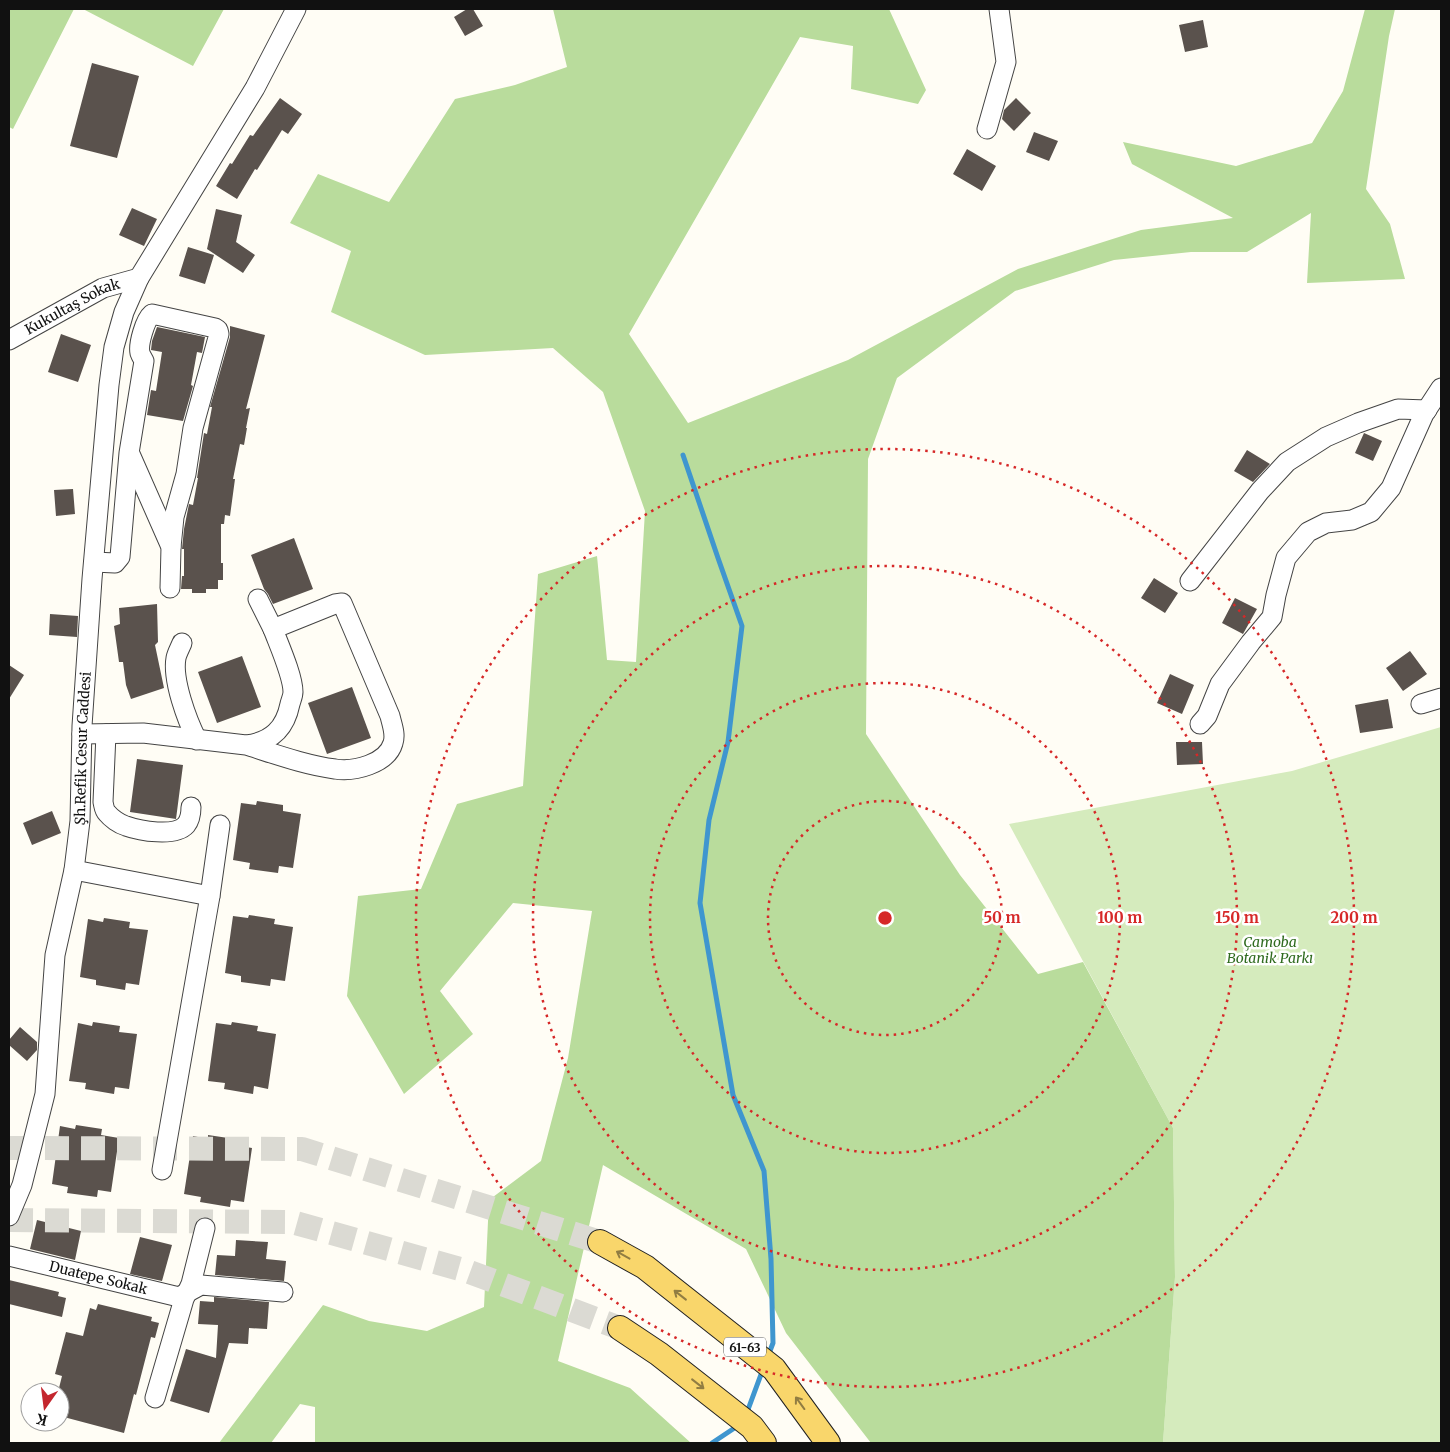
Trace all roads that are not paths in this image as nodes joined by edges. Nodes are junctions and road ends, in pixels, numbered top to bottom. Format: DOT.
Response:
graph roads {
  1 [pos="296,9"];
  2 [pos="999,9"];
  3 [pos="987,129"];
  4 [pos="139,278"];
  5 [pos="9,340"];
  6 [pos="1441,388"];
  7 [pos="1427,410"];
  8 [pos="129,453"];
  9 [pos="171,547"];
  10 [pos="94,562"];
  11 [pos="1190,581"];
  12 [pos="170,588"];
  13 [pos="258,599"];
  14 [pos="273,629"];
  15 [pos="182,644"];
  16 [pos="1441,698"];
  17 [pos="1421,704"];
  18 [pos="1200,724"];
  19 [pos="82,734"];
  20 [pos="106,734"];
  21 [pos="197,740"];
  22 [pos="246,745"];
  23 [pos="191,807"];
  24 [pos="220,825"];
  25 [pos="74,870"];
  26 [pos="210,896"];
  27 [pos="162,1170"];
  28 [pos="9,1216"];
  29 [pos="206,1228"];
  30 [pos="600,1242"];
  31 [pos="9,1256"];
  32 [pos="187,1292"];
  33 [pos="283,1292"];
  34 [pos="620,1328"];
  35 [pos="155,1398"];
  36 [pos="764,1443"];
  37 [pos="828,1443"];
  1 -- 4 [label="street, Şh.Refik Cesur Caddesi"];
  2 -- 3 [label="street"];
  4 -- 5 [label="street, Kukultaş Sokak"];
  4 -- 10 [label="street, Şh.Refik Cesur Caddesi"];
  6 -- 7 [label="street"];
  7 -- 11 [label="street"];
  7 -- 18 [label="street"];
  8 -- 9 [label="street"];
  8 -- 9 [label="street"];
  8 -- 10 [label="street"];
  9 -- 12 [label="street"];
  10 -- 19 [label="street, Şh.Refik Cesur Caddesi"];
  13 -- 14 [label="street"];
  14 -- 22 [label="street"];
  14 -- 22 [label="street"];
  15 -- 21 [label="street"];
  16 -- 17 [label="street"];
  19 -- 20 [label="street"];
  19 -- 25 [label="street, Şh.Refik Cesur Caddesi"];
  20 -- 21 [label="street"];
  20 -- 23 [label="street"];
  21 -- 22 [label="street"];
  24 -- 26 [label="street"];
  25 -- 26 [label="street"];
  25 -- 28 [label="street, Şh.Refik Cesur Caddesi"];
  26 -- 27 [label="street"];
  29 -- 32 [label="street"];
  37 -- 30 [label="main road, 61-63, one-way"];
  31 -- 32 [label="street, Duatepe Sokak"];
  32 -- 33 [label="street, Duatepe Sokak"];
  32 -- 35 [label="street"];
  34 -- 36 [label="main road, one-way"];
}
